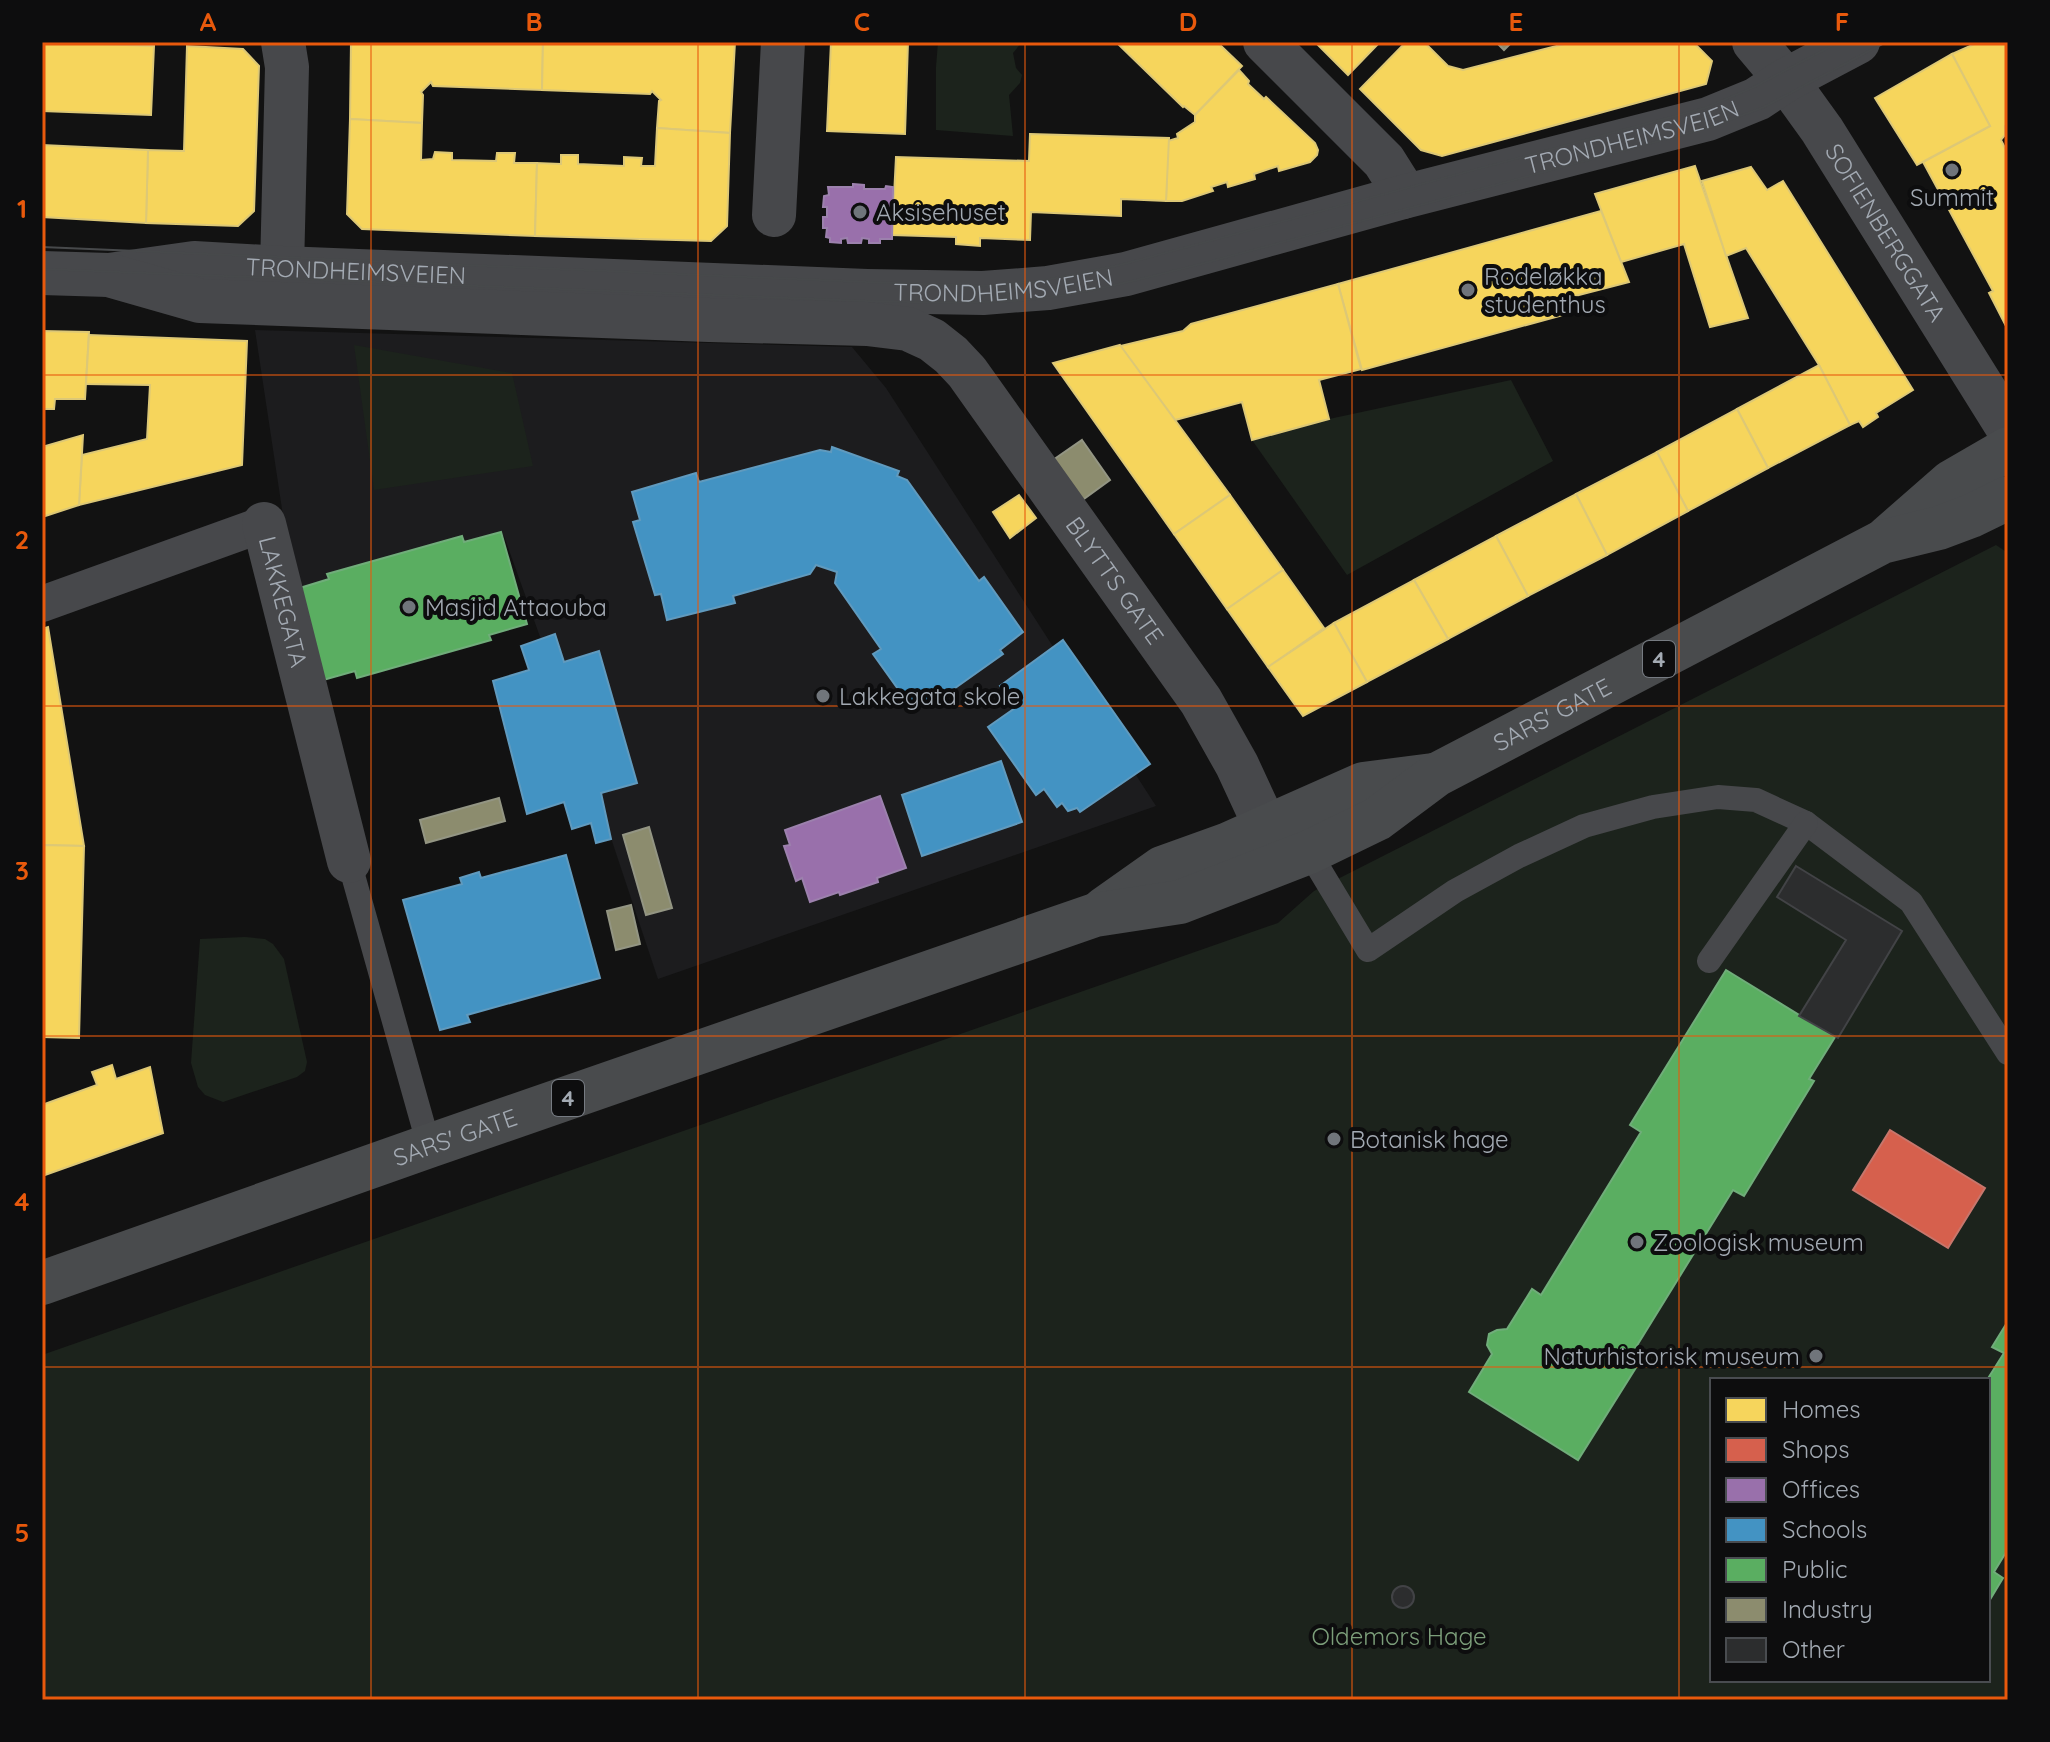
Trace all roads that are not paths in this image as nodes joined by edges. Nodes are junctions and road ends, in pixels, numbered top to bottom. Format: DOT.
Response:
graph roads {
  1 [pos="283,42"];
  2 [pos="783,42"];
  3 [pos="1265,42"];
  4 [pos="1754,42"];
  5 [pos="1858,42"];
  6 [pos="1786,80"];
  7 [pos="1403,197"];
  8 [pos="774,215"];
  9 [pos="282,268"];
  10 [pos="42,273"];
  11 [pos="109,275"];
  12 [pos="908,329"];
  13 [pos="2008,428"];
  14 [pos="2008,449"];
  15 [pos="2008,498"];
  16 [pos="264,524"];
  17 [pos="1882,542"];
  18 [pos="42,604"];
  19 [pos="1806,823"];
  20 [pos="1286,847"];
  21 [pos="349,861"];
  22 [pos="1709,961"];
  23 [pos="2008,1053"];
  24 [pos="429,1146"];
  25 [pos="42,1283"];
  1 -- 9 [label="street"];
  2 -- 8 [label="street"];
  3 -- 7 [label="street"];
  4 -- 6 [label="street, SOFIENBERGGATA"];
  5 -- 6 [label="street, TRONDHEIMSVEIEN"];
  6 -- 7 [label="street, TRONDHEIMSVEIEN"];
  6 -- 13 [label="street, SOFIENBERGGATA"];
  7 -- 9 [label="street, TRONDHEIMSVEIEN"];
  9 -- 11 [label="street, TRONDHEIMSVEIEN"];
  10 -- 11 [label="street, TRONDHEIMSVEIEN"];
  11 -- 12 [label="street, TRONDHEIMSVEIEN"];
  12 -- 20 [label="street, BLYTTS GATE"];
  14 -- 17 [label="main road, SARS' GATE / 4"];
  15 -- 17 [label="main road, SARS' GATE / 4"];
  16 -- 18 [label="street, LAKKEGATA"];
  16 -- 21 [label="street, LAKKEGATA"];
  17 -- 20 [label="main road, SARS' GATE / 4"];
  19 -- 20 [label="lane"];
  19 -- 22 [label="lane"];
  19 -- 23 [label="lane"];
  20 -- 24 [label="main road, SARS' GATE / 4"];
  21 -- 24 [label="lane"];
  24 -- 25 [label="main road, SARS' GATE / 4"];
}
